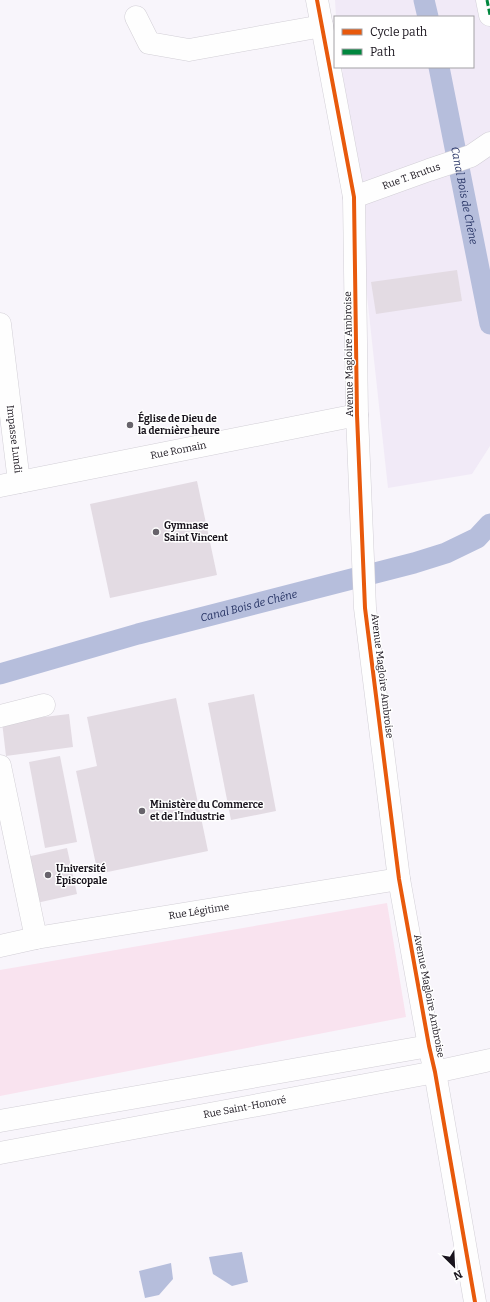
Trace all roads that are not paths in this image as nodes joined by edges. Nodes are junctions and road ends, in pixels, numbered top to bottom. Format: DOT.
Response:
graph roads {
  1 [pos="317,0"];
  2 [pos="487,0"];
  3 [pos="490,15"];
  4 [pos="136,17"];
  5 [pos="322,26"];
  6 [pos="490,143"];
  7 [pos="354,197"];
  8 [pos="0,324"];
  9 [pos="357,415"];
  10 [pos="10,484"];
  11 [pos="44,705"];
  12 [pos="0,716"];
  13 [pos="0,766"];
  14 [pos="399,879"];
  15 [pos="36,938"];
  16 [pos="0,946"];
  17 [pos="429,1046"];
  18 [pos="490,1060"];
  19 [pos="435,1072"];
  20 [pos="0,1121"];
  21 [pos="0,1153"];
  22 [pos="475,1302"];
  1 -- 5 [label="street, Avenue Magloire Ambroise"];
  2 -- 3 [label="street"];
  4 -- 5 [label="street"];
  5 -- 7 [label="street, Avenue Magloire Ambroise"];
  6 -- 7 [label="street, Rue T. Brutus"];
  7 -- 9 [label="street, Avenue Magloire Ambroise"];
  8 -- 10 [label="street, Impasse Lundi"];
  9 -- 10 [label="street, Rue Romain"];
  9 -- 14 [label="street, Avenue Magloire Ambroise"];
  11 -- 12 [label="street"];
  13 -- 15 [label="street"];
  14 -- 15 [label="street, Rue Légitime"];
  14 -- 17 [label="street, Avenue Magloire Ambroise"];
  15 -- 16 [label="street, Rue Légitime"];
  17 -- 19 [label="street, Avenue Magloire Ambroise"];
  17 -- 20 [label="street"];
  18 -- 19 [label="street, Rue Saint-Honoré"];
  19 -- 21 [label="street, Rue Saint-Honoré"];
  19 -- 22 [label="street, Avenue Magloire Ambroise"];
}
